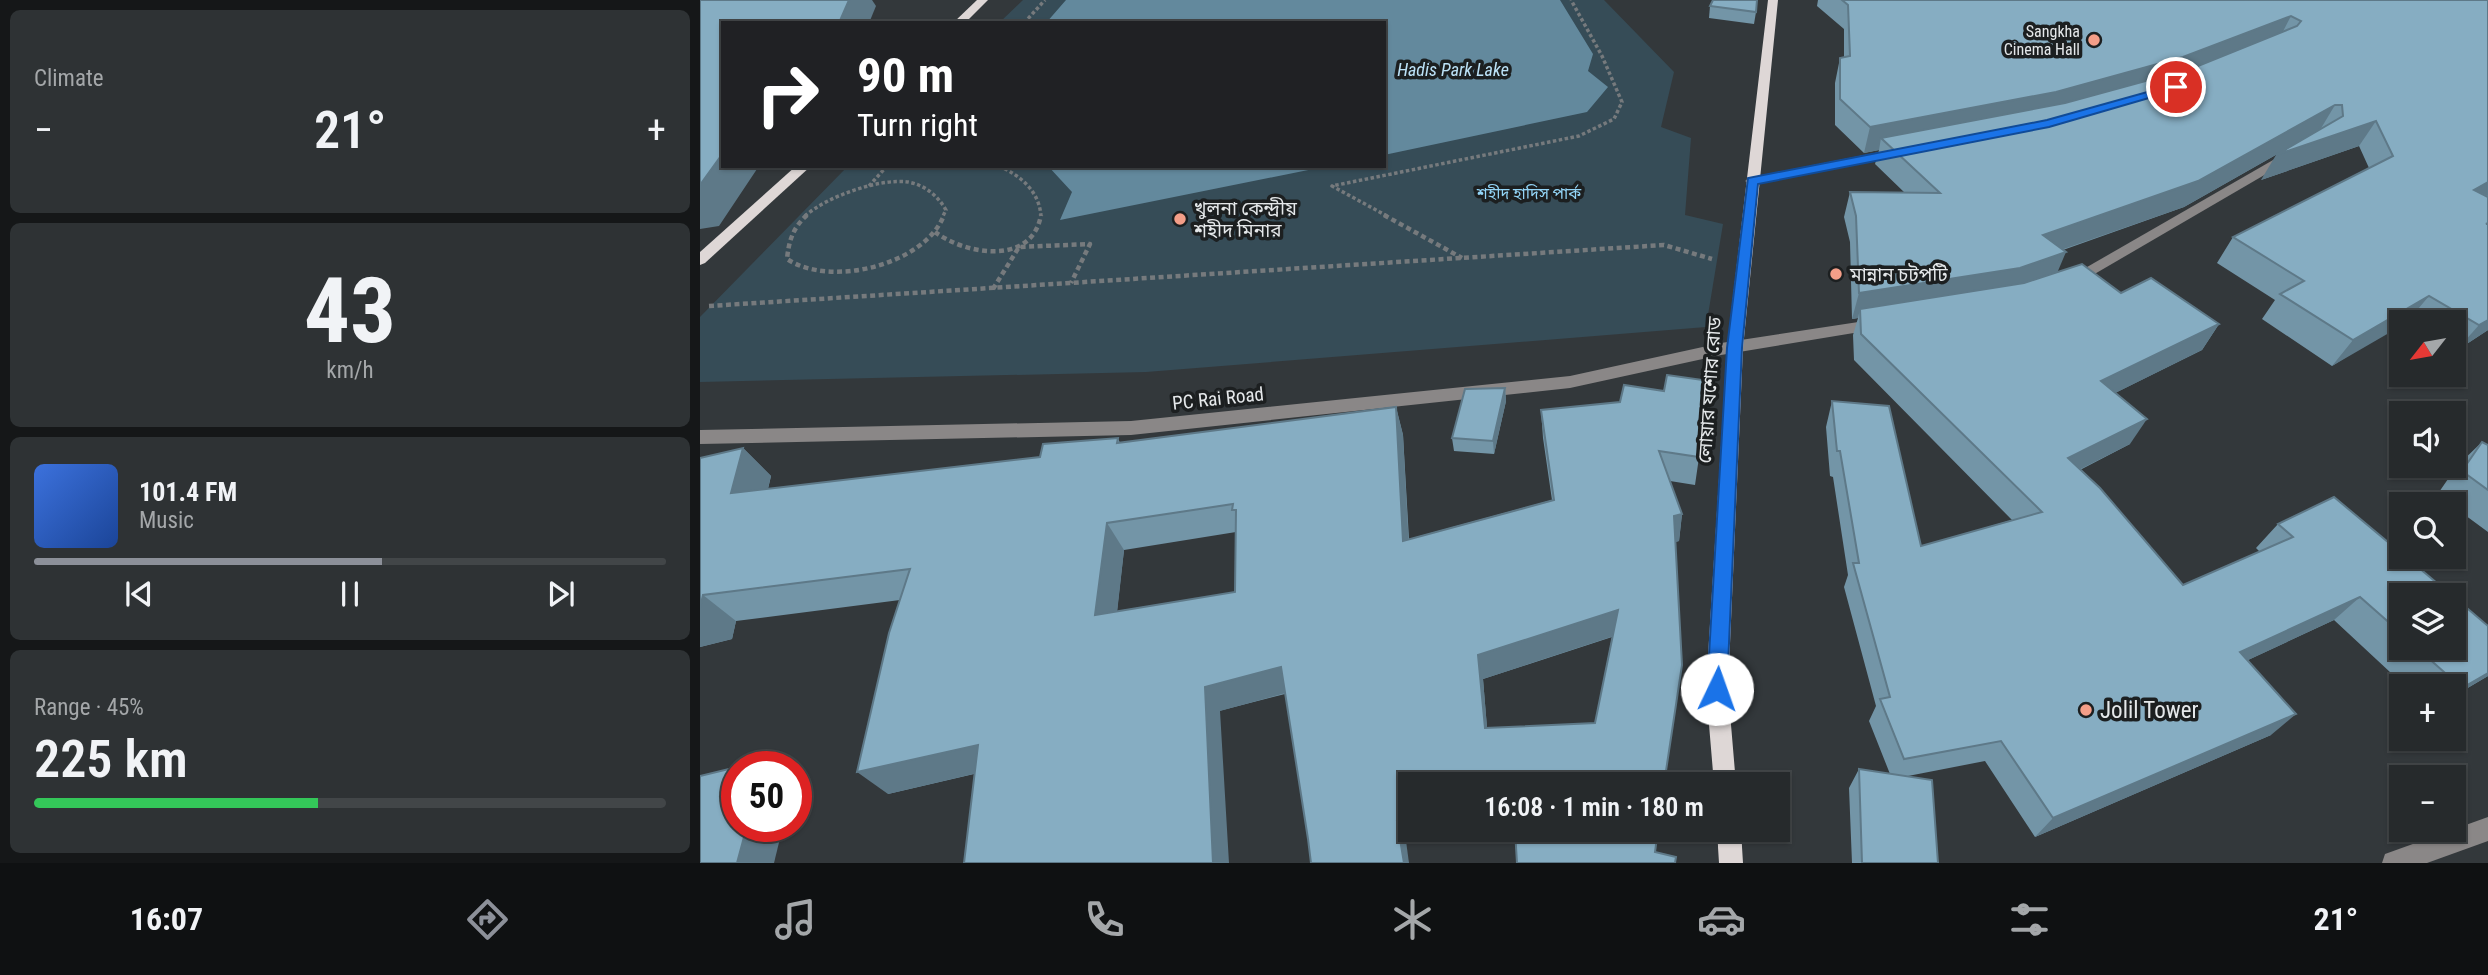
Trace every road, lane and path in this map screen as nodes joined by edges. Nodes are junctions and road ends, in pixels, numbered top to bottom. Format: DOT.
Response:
graph roads {
  1 [pos="983,0"];
  2 [pos="1045,0"];
  3 [pos="1571,0"];
  4 [pos="1773,0"];
  5 [pos="960,21"];
  6 [pos="1026,21"];
  7 [pos="1914,150"];
  8 [pos="2297,150"];
  9 [pos="802,168"];
  10 [pos="885,168"];
  11 [pos="1006,168"];
  12 [pos="1752,181"];
  13 [pos="868,186"];
  14 [pos="935,232"];
  15 [pos="1019,247"];
  16 [pos="1464,259"];
  17 [pos="700,260"];
  18 [pos="1716,260"];
  19 [pos="1071,284"];
  20 [pos="2049,288"];
  21 [pos="993,289"];
  22 [pos="709,306"];
  23 [pos="1893,321"];
  24 [pos="1735,348"];
  25 [pos="700,437"];
  26 [pos="1724,772"];
  27 [pos="2485,834"];
  28 [pos="1730,842"];
  29 [pos="1731,863"];
  30 [pos="2394,863"];
  1 -- 5 [label="main road"];
  2 -- 6 [label="path"];
  3 -- 16 [label="path"];
  4 -- 12 [label="main road, লোয়ার যশোর রোড"];
  7 -- 12 [label="street"];
  8 -- 20 [label="street"];
  9 -- 17 [label="main road"];
  10 -- 13 [label="path"];
  11 -- 15 [label="path"];
  12 -- 24 [label="main road, লোয়ার যশোর রোড"];
  13 -- 14 [label="path"];
  13 -- 14 [label="path"];
  14 -- 15 [label="path"];
  15 -- 19 [label="path"];
  15 -- 21 [label="path"];
  16 -- 18 [label="path"];
  16 -- 19 [label="path"];
  19 -- 21 [label="path"];
  21 -- 22 [label="path"];
  23 -- 24 [label="street, PC Rai Road"];
  24 -- 25 [label="street, PC Rai Road"];
  24 -- 26 [label="main road, লোয়ার যশোর রোড"];
  27 -- 30 [label="street"];
  28 -- 29 [label="main road"];
}
